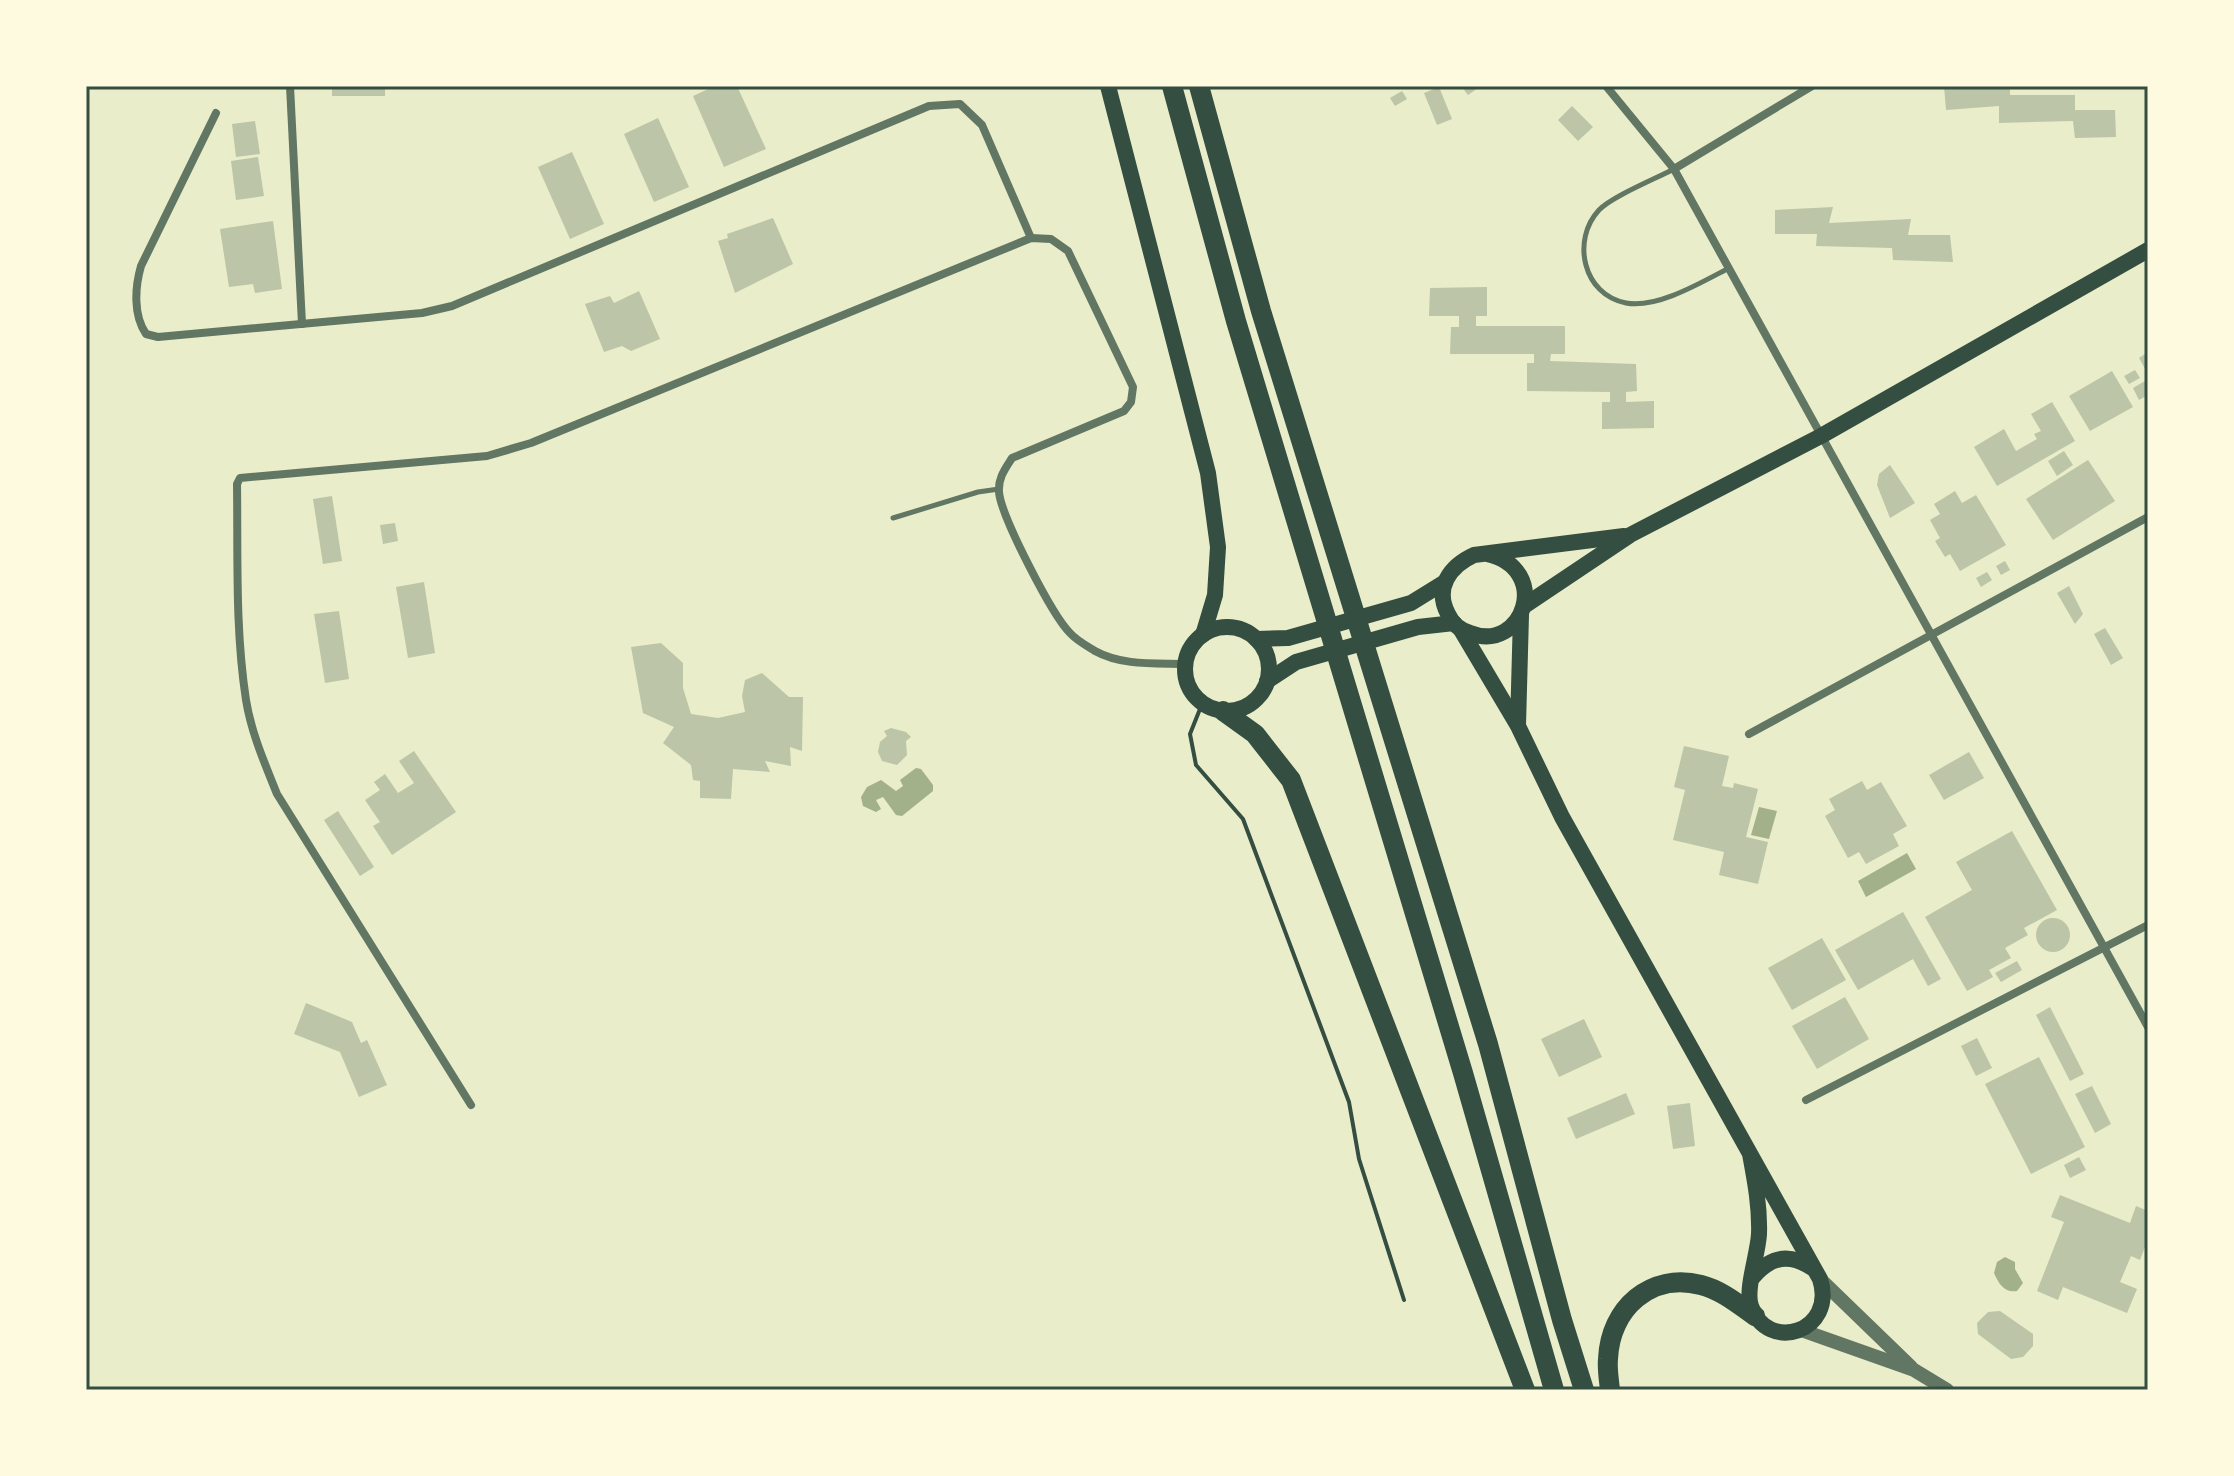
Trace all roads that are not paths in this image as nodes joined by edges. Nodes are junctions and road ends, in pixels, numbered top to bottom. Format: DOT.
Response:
graph roads {
  1 [pos="290,86"];
  2 [pos="1108,86"];
  3 [pos="1172,86"];
  4 [pos="1199,86"];
  5 [pos="1606,86"];
  6 [pos="1812,86"];
  7 [pos="216,113"];
  8 [pos="1674,169"];
  9 [pos="1031,238"];
  10 [pos="2148,250"];
  11 [pos="1730,268"];
  12 [pos="302,324"];
  13 [pos="1821,436"];
  14 [pos="999,489"];
  15 [pos="2148,517"];
  16 [pos="893,518"];
  17 [pos="1630,535"];
  18 [pos="1487,554"];
  19 [pos="1445,582"];
  20 [pos="1523,610"];
  21 [pos="1458,627"];
  22 [pos="1203,635"];
  23 [pos="1932,635"];
  24 [pos="1256,639"];
  25 [pos="1185,664"];
  26 [pos="1267,681"];
  27 [pos="1223,711"];
  28 [pos="1518,726"];
  29 [pos="1749,734"];
  30 [pos="2148,925"];
  31 [pos="2105,947"];
  32 [pos="2148,1027"];
  33 [pos="1806,1100"];
  34 [pos="471,1105"];
  35 [pos="1750,1154"];
  36 [pos="1816,1273"];
  37 [pos="1753,1277"];
  38 [pos="1755,1316"];
  39 [pos="1801,1330"];
  40 [pos="1914,1370"];
  41 [pos="1525,1390"];
  42 [pos="1554,1390"];
  43 [pos="1584,1390"];
  44 [pos="1610,1390"];
  45 [pos="1947,1390"];
  1 -- 12 [label="street"];
  2 -- 22 [label="main road"];
  3 -- 42 [label="highway"];
  4 -- 43 [label="highway"];
  5 -- 8 [label="street"];
  6 -- 8 [label="street"];
  7 -- 12 [label="street"];
  8 -- 11 [label="street"];
  8 -- 11 [label="lane"];
  9 -- 12 [label="street"];
  9 -- 14 [label="street"];
  9 -- 34 [label="street"];
  10 -- 13 [label="main road"];
  11 -- 13 [label="street"];
  13 -- 17 [label="main road"];
  13 -- 23 [label="street"];
  14 -- 16 [label="lane"];
  14 -- 25 [label="street"];
  15 -- 23 [label="street"];
  17 -- 18 [label="main road"];
  17 -- 20 [label="main road"];
  18 -- 19 [label="main road"];
  18 -- 20 [label="main road"];
  19 -- 21 [label="main road"];
  19 -- 24 [label="main road"];
  20 -- 21 [label="main road"];
  20 -- 28 [label="main road"];
  21 -- 26 [label="main road"];
  21 -- 28 [label="main road"];
  22 -- 24 [label="main road"];
  22 -- 25 [label="main road"];
  23 -- 29 [label="street"];
  23 -- 31 [label="street"];
  24 -- 26 [label="main road"];
  25 -- 27 [label="main road"];
  26 -- 27 [label="main road"];
  27 -- 41 [label="highway"];
  28 -- 35 [label="main road"];
  30 -- 31 [label="street"];
  31 -- 32 [label="street"];
  31 -- 33 [label="street"];
  35 -- 36 [label="main road"];
  35 -- 37 [label="main road"];
  36 -- 37 [label="main road"];
  36 -- 39 [label="main road"];
  36 -- 40 [label="street"];
  37 -- 38 [label="main road"];
  38 -- 39 [label="main road"];
  38 -- 44 [label="highway"];
  39 -- 40 [label="street"];
  40 -- 45 [label="street"];
}
